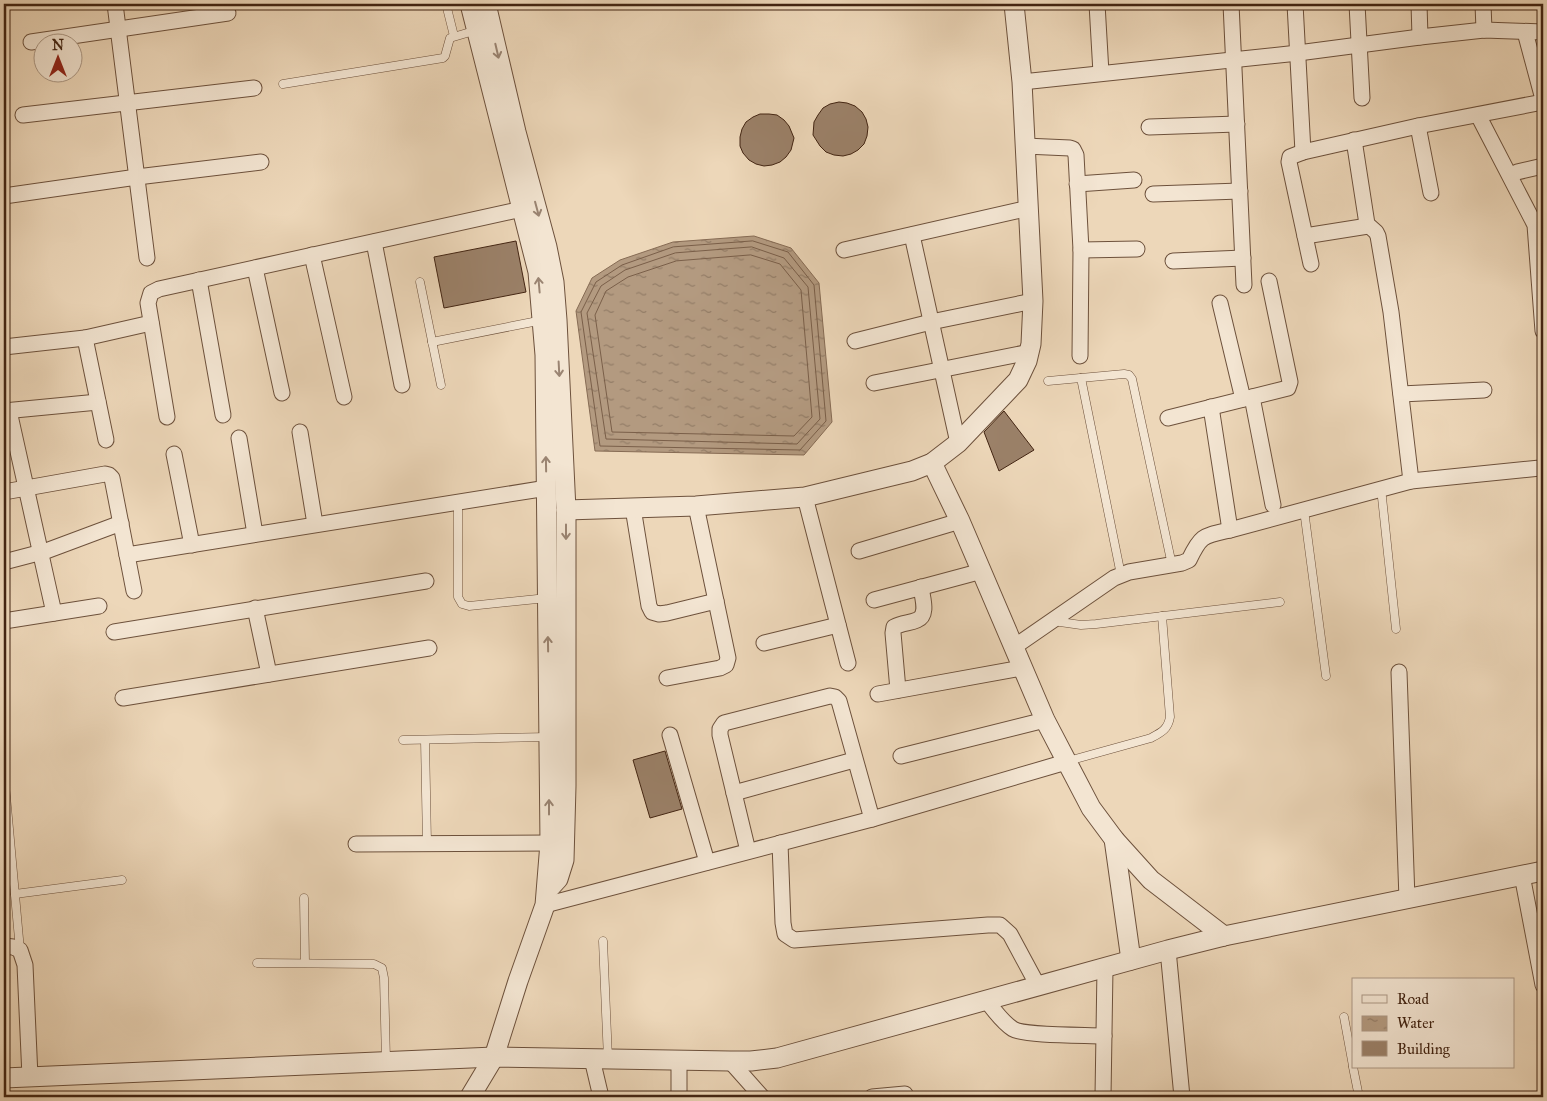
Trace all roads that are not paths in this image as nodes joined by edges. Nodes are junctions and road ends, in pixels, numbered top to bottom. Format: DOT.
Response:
graph roads {
  1 [pos="115,4"];
  2 [pos="446,4"];
  3 [pos="470,4"];
  4 [pos="486,4"];
  5 [pos="1014,4"];
  6 [pos="1097,4"];
  7 [pos="1231,4"];
  8 [pos="1295,4"];
  9 [pos="1357,4"];
  10 [pos="1419,4"];
  11 [pos="1483,4"];
  12 [pos="228,13"];
  13 [pos="118,29"];
  14 [pos="477,30"];
  15 [pos="1484,30"];
  16 [pos="1525,32"];
  17 [pos="1543,32"];
  18 [pos="454,36"];
  19 [pos="1420,37"];
  20 [pos="31,42"];
  21 [pos="1359,45"];
  22 [pos="1298,53"];
  23 [pos="1234,60"];
  24 [pos="1101,73"];
  25 [pos="1022,82"];
  26 [pos="283,84"];
  27 [pos="254,88"];
  28 [pos="1362,98"];
  29 [pos="1543,101"];
  30 [pos="128,102"];
  31 [pos="1478,115"];
  32 [pos="24,116"];
  33 [pos="1236,124"];
  34 [pos="1418,126"];
  35 [pos="1149,127"];
  36 [pos="1354,140"];
  37 [pos="1025,146"];
  38 [pos="1303,152"];
  39 [pos="261,162"];
  40 [pos="1543,166"];
  41 [pos="1517,172"];
  42 [pos="137,177"];
  43 [pos="1134,180"];
  44 [pos="1077,184"];
  45 [pos="1240,191"];
  46 [pos="1431,193"];
  47 [pos="1153,194"];
  48 [pos="4,196"];
  49 [pos="1029,208"];
  50 [pos="522,209"];
  51 [pos="1368,226"];
  52 [pos="912,235"];
  53 [pos="1305,236"];
  54 [pos="374,242"];
  55 [pos="1137,249"];
  56 [pos="844,250"];
  57 [pos="1081,250"];
  58 [pos="312,255"];
  59 [pos="147,258"];
  60 [pos="1243,258"];
  61 [pos="1173,261"];
  62 [pos="1311,264"];
  63 [pos="255,268"];
  64 [pos="199,280"];
  65 [pos="1269,281"];
  66 [pos="420,282"];
  67 [pos="1244,285"];
  68 [pos="1033,301"];
  69 [pos="1220,302"];
  70 [pos="1543,313"];
  71 [pos="543,320"];
  72 [pos="931,322"];
  73 [pos="151,323"];
  74 [pos="1543,331"];
  75 [pos="85,338"];
  76 [pos="855,341"];
  77 [pos="432,342"];
  78 [pos="4,347"];
  79 [pos="1030,352"];
  80 [pos="1080,356"];
  81 [pos="942,369"];
  82 [pos="1081,378"];
  83 [pos="1048,381"];
  84 [pos="874,383"];
  85 [pos="402,385"];
  86 [pos="441,385"];
  87 [pos="1484,390"];
  88 [pos="282,394"];
  89 [pos="1401,394"];
  90 [pos="344,397"];
  91 [pos="1248,398"];
  92 [pos="98,402"];
  93 [pos="1211,407"];
  94 [pos="6,411"];
  95 [pos="223,414"];
  96 [pos="167,417"];
  97 [pos="1168,418"];
  98 [pos="300,432"];
  99 [pos="239,438"];
  100 [pos="106,440"];
  101 [pos="958,443"];
  102 [pos="174,454"];
  103 [pos="932,463"];
  104 [pos="1543,467"];
  105 [pos="1411,480"];
  106 [pos="26,488"];
  107 [pos="547,488"];
  108 [pos="1381,488"];
  109 [pos="4,492"];
  110 [pos="804,497"];
  111 [pos="458,502"];
  112 [pos="1273,505"];
  113 [pos="696,506"];
  114 [pos="634,508"];
  115 [pos="566,510"];
  116 [pos="1304,510"];
  117 [pos="960,521"];
  118 [pos="121,523"];
  119 [pos="315,524"];
  120 [pos="1230,530"];
  121 [pos="255,534"];
  122 [pos="192,545"];
  123 [pos="859,551"];
  124 [pos="40,553"];
  125 [pos="127,555"];
  126 [pos="4,562"];
  127 [pos="1172,565"];
  128 [pos="982,571"];
  129 [pos="1121,575"];
  130 [pos="426,581"];
  131 [pos="921,587"];
  132 [pos="134,592"];
  133 [pos="548,598"];
  134 [pos="874,600"];
  135 [pos="716,601"];
  136 [pos="1280,602"];
  137 [pos="99,606"];
  138 [pos="257,608"];
  139 [pos="54,613"];
  140 [pos="1162,616"];
  141 [pos="4,621"];
  142 [pos="1051,621"];
  143 [pos="838,625"];
  144 [pos="1396,629"];
  145 [pos="114,632"];
  146 [pos="764,643"];
  147 [pos="1014,647"];
  148 [pos="428,648"];
  149 [pos="848,663"];
  150 [pos="1022,668"];
  151 [pos="1399,672"];
  152 [pos="269,674"];
  153 [pos="1326,676"];
  154 [pos="667,678"];
  155 [pos="898,690"];
  156 [pos="878,694"];
  157 [pos="123,698"];
  158 [pos="1045,720"];
  159 [pos="670,735"];
  160 [pos="549,737"];
  161 [pos="403,740"];
  162 [pos="426,740"];
  163 [pos="901,756"];
  164 [pos="854,760"];
  165 [pos="1066,762"];
  166 [pos="4,774"];
  167 [pos="734,793"];
  168 [pos="5,809"];
  169 [pos="872,819"];
  170 [pos="1114,839"];
  171 [pos="550,843"];
  172 [pos="780,843"];
  173 [pos="356,844"];
  174 [pos="427,844"];
  175 [pos="748,851"];
  176 [pos="707,862"];
  177 [pos="1543,871"];
  178 [pos="1522,875"];
  179 [pos="122,880"];
  180 [pos="15,894"];
  181 [pos="304,898"];
  182 [pos="546,898"];
  183 [pos="1407,899"];
  184 [pos="1224,936"];
  185 [pos="603,941"];
  186 [pos="4,946"];
  187 [pos="1540,949"];
  188 [pos="20,950"];
  189 [pos="1168,950"];
  190 [pos="1131,960"];
  191 [pos="257,963"];
  192 [pos="305,963"];
  193 [pos="1105,968"];
  194 [pos="1543,985"];
  195 [pos="1038,986"];
  196 [pos="986,1000"];
  197 [pos="1344,1017"];
  198 [pos="1104,1036"];
  199 [pos="494,1057"];
  200 [pos="600,1059"];
  201 [pos="679,1061"];
  202 [pos="1352,1061"];
  203 [pos="386,1062"];
  204 [pos="730,1062"];
  205 [pos="1353,1068"];
  206 [pos="30,1076"];
  207 [pos="4,1078"];
  208 [pos="906,1094"];
  209 [pos="470,1097"];
  210 [pos="601,1097"];
  211 [pos="680,1097"];
  212 [pos="762,1097"];
  213 [pos="872,1097"];
  214 [pos="1102,1097"];
  215 [pos="1182,1097"];
  216 [pos="1359,1097"];
  1 -- 13 [label="street"];
  2 -- 18 [label="lane"];
  3 -- 14 [label="street"];
  4 -- 115 [label="street, one-way"];
  5 -- 25 [label="street"];
  6 -- 24 [label="street"];
  7 -- 23 [label="street"];
  8 -- 22 [label="street"];
  9 -- 21 [label="street"];
  10 -- 19 [label="street"];
  11 -- 15 [label="street"];
  12 -- 13 [label="street"];
  13 -- 20 [label="street"];
  13 -- 30 [label="street"];
  14 -- 18 [label="lane"];
  14 -- 50 [label="street"];
  15 -- 16 [label="street"];
  15 -- 19 [label="street"];
  16 -- 17 [label="street"];
  16 -- 29 [label="street"];
  18 -- 26 [label="lane"];
  19 -- 21 [label="street"];
  21 -- 22 [label="street"];
  21 -- 28 [label="street"];
  22 -- 23 [label="street"];
  22 -- 38 [label="street"];
  23 -- 24 [label="street"];
  23 -- 33 [label="street"];
  24 -- 25 [label="street"];
  25 -- 37 [label="street"];
  27 -- 30 [label="street"];
  29 -- 31 [label="street"];
  30 -- 32 [label="street"];
  30 -- 42 [label="street"];
  31 -- 34 [label="street"];
  31 -- 70 [label="street"];
  33 -- 35 [label="street"];
  33 -- 45 [label="street"];
  34 -- 36 [label="street"];
  34 -- 46 [label="street"];
  36 -- 38 [label="street"];
  36 -- 51 [label="street"];
  37 -- 44 [label="street"];
  37 -- 49 [label="street"];
  38 -- 53 [label="street"];
  39 -- 42 [label="street"];
  40 -- 41 [label="street"];
  42 -- 48 [label="street"];
  42 -- 59 [label="street"];
  43 -- 44 [label="street"];
  44 -- 57 [label="street"];
  45 -- 47 [label="street"];
  45 -- 60 [label="street"];
  49 -- 52 [label="street"];
  49 -- 68 [label="street"];
  50 -- 54 [label="street"];
  71 -- 50 [label="street, one-way"];
  51 -- 53 [label="street"];
  51 -- 89 [label="street"];
  52 -- 56 [label="street"];
  52 -- 72 [label="street"];
  53 -- 62 [label="street"];
  54 -- 58 [label="street"];
  54 -- 85 [label="street"];
  55 -- 57 [label="street"];
  57 -- 80 [label="street"];
  58 -- 63 [label="street"];
  58 -- 90 [label="street"];
  60 -- 61 [label="street"];
  60 -- 67 [label="street"];
  63 -- 64 [label="street"];
  63 -- 88 [label="street"];
  64 -- 73 [label="street"];
  64 -- 95 [label="street"];
  65 -- 91 [label="street"];
  66 -- 77 [label="lane"];
  68 -- 72 [label="street"];
  68 -- 79 [label="street"];
  69 -- 91 [label="street"];
  70 -- 74 [label="street"];
  71 -- 77 [label="lane"];
  107 -- 71 [label="street, one-way"];
  72 -- 76 [label="street"];
  72 -- 81 [label="street"];
  73 -- 75 [label="street"];
  73 -- 96 [label="street"];
  75 -- 78 [label="street"];
  75 -- 92 [label="street"];
  77 -- 86 [label="lane"];
  79 -- 81 [label="street"];
  79 -- 101 [label="street"];
  81 -- 84 [label="street"];
  81 -- 101 [label="street"];
  82 -- 83 [label="lane"];
  82 -- 127 [label="lane"];
  82 -- 129 [label="lane"];
  87 -- 89 [label="street"];
  89 -- 105 [label="street"];
  91 -- 93 [label="street"];
  91 -- 112 [label="street"];
  92 -- 94 [label="street"];
  92 -- 100 [label="street"];
  93 -- 97 [label="street"];
  93 -- 120 [label="street"];
  94 -- 106 [label="street"];
  98 -- 119 [label="street"];
  99 -- 121 [label="street"];
  101 -- 103 [label="street"];
  102 -- 122 [label="street"];
  103 -- 110 [label="street"];
  103 -- 117 [label="street"];
  104 -- 105 [label="street"];
  105 -- 108 [label="street"];
  106 -- 109 [label="street"];
  106 -- 118 [label="street"];
  106 -- 124 [label="street"];
  107 -- 111 [label="street"];
  107 -- 133 [label="street"];
  108 -- 116 [label="street"];
  108 -- 144 [label="lane"];
  110 -- 113 [label="street"];
  110 -- 143 [label="street"];
  111 -- 119 [label="street"];
  111 -- 133 [label="lane"];
  113 -- 114 [label="street"];
  113 -- 135 [label="street"];
  114 -- 115 [label="street"];
  114 -- 135 [label="street"];
  115 -- 182 [label="street, one-way"];
  116 -- 120 [label="street"];
  116 -- 153 [label="lane"];
  117 -- 123 [label="street"];
  117 -- 128 [label="street"];
  118 -- 124 [label="street"];
  118 -- 125 [label="street"];
  119 -- 121 [label="street"];
  120 -- 127 [label="street"];
  121 -- 122 [label="street"];
  122 -- 125 [label="street"];
  124 -- 126 [label="street"];
  124 -- 139 [label="street"];
  125 -- 132 [label="street"];
  127 -- 129 [label="street"];
  128 -- 131 [label="street"];
  128 -- 147 [label="street"];
  129 -- 142 [label="street"];
  130 -- 138 [label="street"];
  131 -- 134 [label="street"];
  131 -- 155 [label="street"];
  160 -- 133 [label="street, one-way"];
  135 -- 154 [label="street"];
  136 -- 140 [label="lane"];
  137 -- 139 [label="street"];
  138 -- 145 [label="street"];
  138 -- 152 [label="street"];
  139 -- 141 [label="street"];
  140 -- 142 [label="lane"];
  140 -- 165 [label="lane"];
  142 -- 147 [label="street"];
  143 -- 146 [label="street"];
  143 -- 149 [label="street"];
  147 -- 150 [label="street"];
  148 -- 152 [label="street"];
  150 -- 155 [label="street"];
  150 -- 158 [label="street"];
  151 -- 183 [label="street"];
  152 -- 157 [label="street"];
  155 -- 156 [label="street"];
  158 -- 163 [label="street"];
  158 -- 165 [label="street"];
  159 -- 176 [label="street"];
  160 -- 162 [label="lane"];
  171 -- 160 [label="street, one-way"];
  161 -- 162 [label="lane"];
  162 -- 174 [label="lane"];
  164 -- 167 [label="street"];
  164 -- 167 [label="street"];
  164 -- 169 [label="street"];
  165 -- 169 [label="street"];
  165 -- 170 [label="street"];
  166 -- 168 [label="lane"];
  167 -- 175 [label="street"];
  168 -- 180 [label="lane"];
  169 -- 172 [label="street"];
  170 -- 184 [label="street"];
  170 -- 190 [label="street"];
  171 -- 174 [label="street"];
  171 -- 182 [label="street"];
  172 -- 175 [label="street"];
  172 -- 195 [label="street"];
  173 -- 174 [label="street"];
  175 -- 176 [label="street"];
  176 -- 182 [label="street"];
  177 -- 178 [label="street"];
  178 -- 183 [label="street"];
  178 -- 187 [label="street"];
  179 -- 180 [label="lane"];
  180 -- 188 [label="lane"];
  181 -- 192 [label="lane"];
  182 -- 199 [label="street"];
  183 -- 184 [label="street"];
  184 -- 189 [label="street"];
  185 -- 200 [label="lane"];
  186 -- 188 [label="street"];
  187 -- 194 [label="street"];
  188 -- 206 [label="street"];
  189 -- 190 [label="street"];
  189 -- 215 [label="street"];
  190 -- 193 [label="street"];
  191 -- 192 [label="lane"];
  192 -- 203 [label="lane"];
  193 -- 195 [label="street"];
  193 -- 198 [label="street"];
  195 -- 196 [label="street"];
  196 -- 198 [label="street"];
  196 -- 204 [label="street"];
  197 -- 202 [label="lane"];
  198 -- 214 [label="street"];
  199 -- 200 [label="street"];
  199 -- 203 [label="street"];
  199 -- 209 [label="street"];
  200 -- 201 [label="street"];
  200 -- 210 [label="street"];
  201 -- 204 [label="street"];
  201 -- 211 [label="street"];
  203 -- 206 [label="street"];
  204 -- 212 [label="street"];
  205 -- 216 [label="lane"];
  206 -- 207 [label="street"];
  208 -- 213 [label="street"];
}
